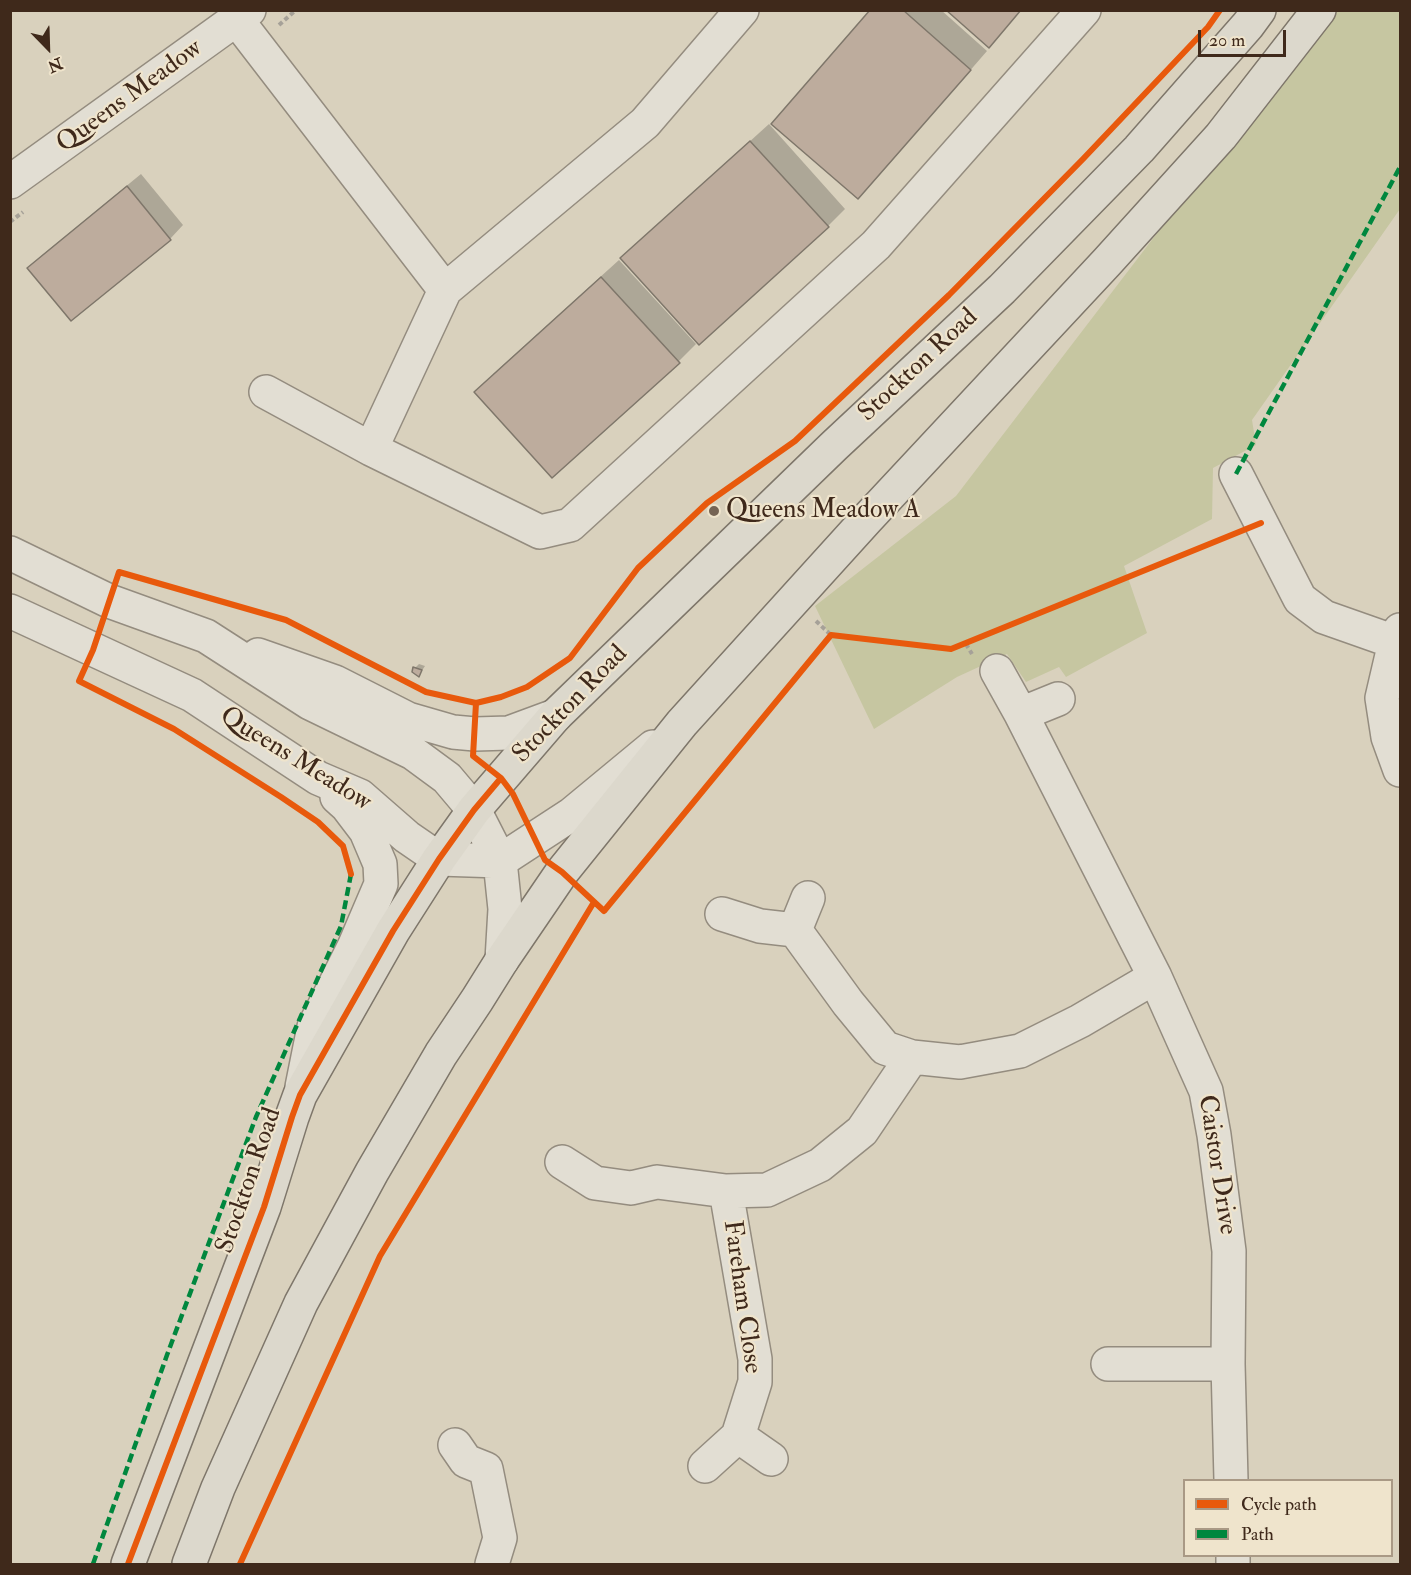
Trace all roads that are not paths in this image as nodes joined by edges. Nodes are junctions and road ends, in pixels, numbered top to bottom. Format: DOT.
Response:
graph roads {
  1 [pos="742,10"];
  2 [pos="1084,10"];
  3 [pos="1259,10"];
  4 [pos="1319,10"];
  5 [pos="243,15"];
  6 [pos="10,182"];
  7 [pos="446,291"];
  8 [pos="266,392"];
  9 [pos="371,449"];
  10 [pos="1236,474"];
  11 [pos="10,553"];
  12 [pos="10,611"];
  13 [pos="206,636"];
  14 [pos="1398,636"];
  15 [pos="997,671"];
  16 [pos="1058,699"];
  17 [pos="1021,714"];
  18 [pos="555,716"];
  19 [pos="682,723"];
  20 [pos="1401,770"];
  21 [pos="318,778"];
  22 [pos="474,810"];
  23 [pos="439,859"];
  24 [pos="500,861"];
  25 [pos="808,898"];
  26 [pos="722,914"];
  27 [pos="795,930"];
  28 [pos="502,960"];
  29 [pos="1155,977"];
  30 [pos="912,1058"];
  31 [pos="300,1095"];
  32 [pos="562,1162"];
  33 [pos="726,1191"];
  34 [pos="1108,1364"];
  35 [pos="1228,1364"];
  36 [pos="738,1436"];
  37 [pos="455,1445"];
  38 [pos="771,1459"];
  39 [pos="705,1466"];
  40 [pos="1231,1479"];
  41 [pos="128,1564"];
  42 [pos="189,1564"];
  43 [pos="492,1564"];
  1 -- 7 [label="street"];
  2 -- 9 [label="street"];
  3 -- 18 [label="highway, Stockton Road"];
  4 -- 19 [label="highway"];
  5 -- 6 [label="street, Queens Meadow"];
  5 -- 7 [label="street"];
  7 -- 9 [label="street"];
  8 -- 9 [label="street"];
  10 -- 14 [label="street"];
  11 -- 13 [label="street"];
  12 -- 21 [label="street, Queens Meadow"];
  13 -- 18 [label="street"];
  13 -- 22 [label="street"];
  14 -- 20 [label="street"];
  15 -- 17 [label="street, Caistor Drive"];
  16 -- 17 [label="street"];
  17 -- 29 [label="street, Caistor Drive"];
  18 -- 22 [label="highway, Stockton Road"];
  19 -- 24 [label="street"];
  19 -- 28 [label="highway"];
  21 -- 23 [label="street, Queens Meadow"];
  21 -- 31 [label="street"];
  22 -- 23 [label="highway, Stockton Road"];
  22 -- 24 [label="street"];
  23 -- 24 [label="street"];
  23 -- 31 [label="highway, Stockton Road"];
  24 -- 28 [label="street"];
  25 -- 27 [label="street"];
  26 -- 27 [label="street"];
  27 -- 30 [label="street"];
  28 -- 42 [label="highway"];
  29 -- 30 [label="street"];
  29 -- 35 [label="street, Caistor Drive"];
  30 -- 33 [label="street, Fareham Close"];
  31 -- 41 [label="highway, Stockton Road"];
  32 -- 33 [label="street, Fareham Close"];
  33 -- 36 [label="street, Fareham Close"];
  34 -- 35 [label="street"];
  35 -- 40 [label="street, Caistor Drive"];
  36 -- 38 [label="street"];
  36 -- 39 [label="street"];
  37 -- 43 [label="street"];
}
